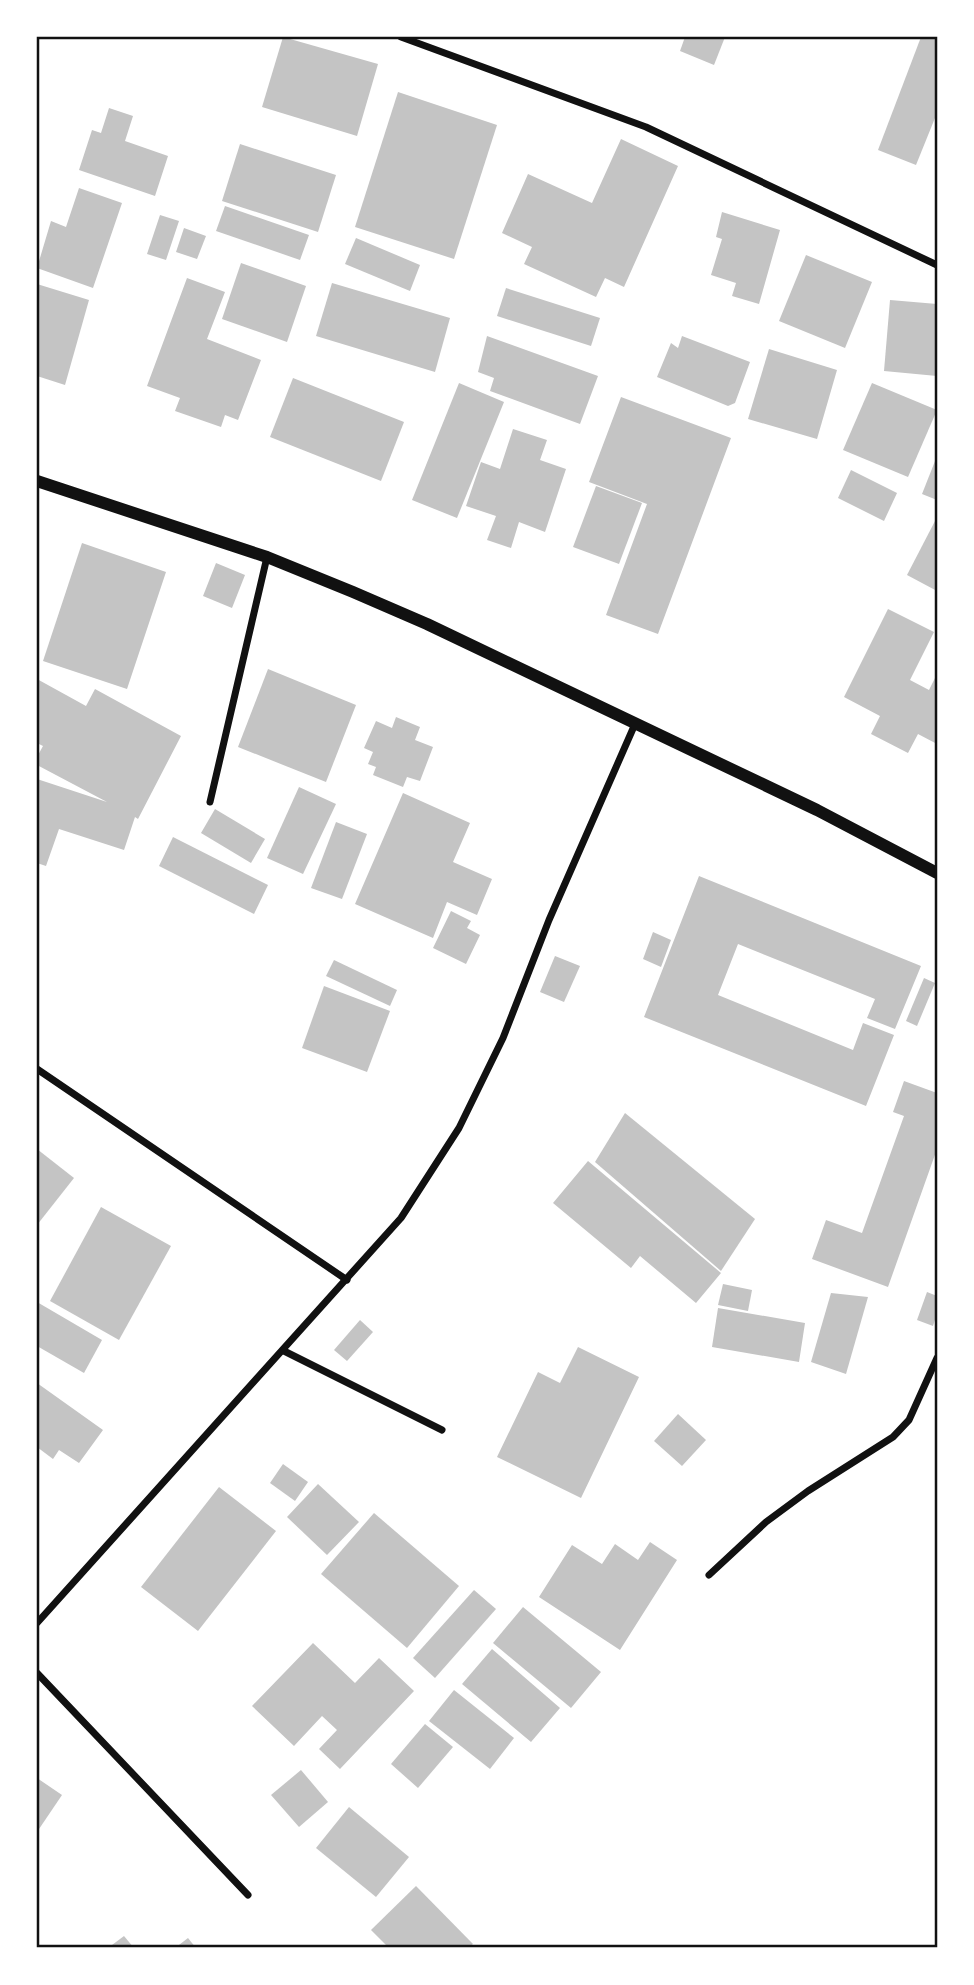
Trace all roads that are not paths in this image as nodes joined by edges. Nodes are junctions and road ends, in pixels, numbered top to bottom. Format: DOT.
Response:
graph roads {
  1 [pos="401,37"];
  2 [pos="937,265"];
  3 [pos="37,481"];
  4 [pos="267,558"];
  5 [pos="635,724"];
  6 [pos="210,802"];
  7 [pos="937,873"];
  8 [pos="37,1069"];
  9 [pos="347,1280"];
  10 [pos="284,1351"];
  11 [pos="937,1358"];
  12 [pos="442,1430"];
  13 [pos="709,1575"];
  14 [pos="37,1623"];
  15 [pos="37,1673"];
  16 [pos="248,1895"];
  1 -- 2 [label="street"];
  3 -- 4 [label="street"];
  4 -- 5 [label="street"];
  4 -- 6 [label="street"];
  5 -- 7 [label="street"];
  5 -- 9 [label="street"];
  8 -- 9 [label="street"];
  9 -- 10 [label="street"];
  10 -- 12 [label="street"];
  10 -- 14 [label="street"];
  11 -- 13 [label="street"];
  15 -- 16 [label="street"];
}
